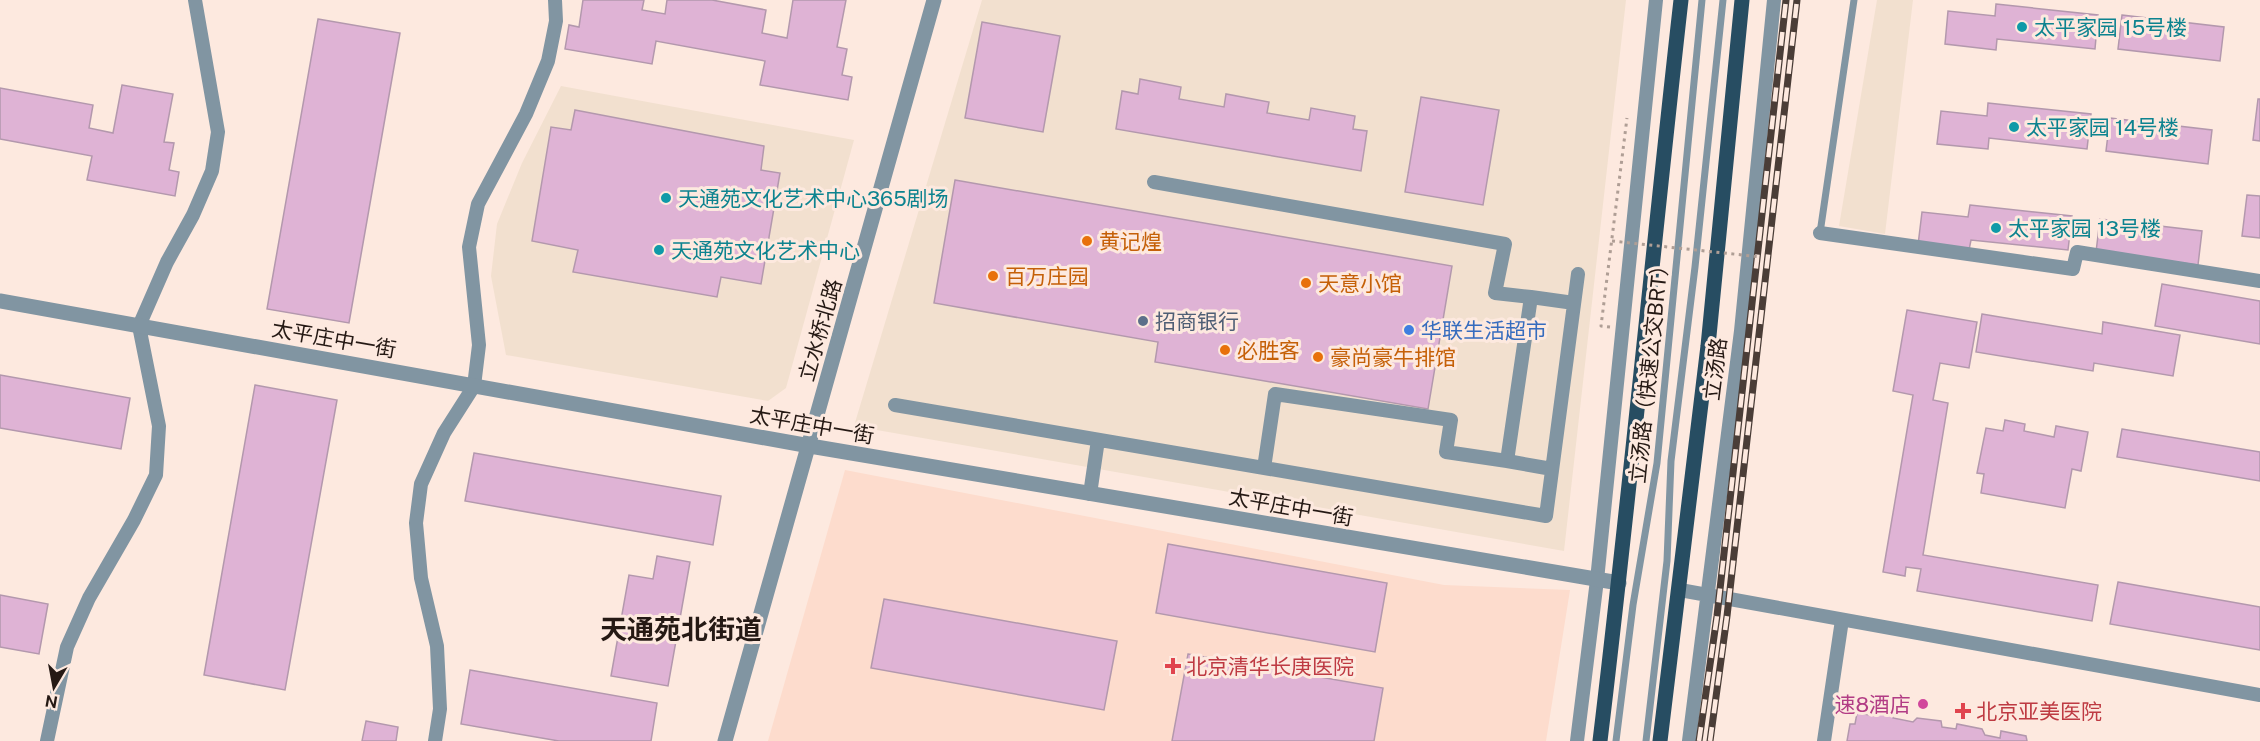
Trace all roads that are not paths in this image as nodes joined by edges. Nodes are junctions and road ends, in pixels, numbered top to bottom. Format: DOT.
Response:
graph roads {
  1 [pos="195,0"];
  2 [pos="555,0"];
  3 [pos="934,0"];
  4 [pos="1656,0"];
  5 [pos="1681,0"];
  6 [pos="1702,0"];
  7 [pos="1722,0"];
  8 [pos="1742,0"];
  9 [pos="1774,0"];
  10 [pos="1854,0"];
  11 [pos="1154,182"];
  12 [pos="1820,232"];
  13 [pos="1578,274"];
  14 [pos="2260,280"];
  15 [pos="1531,297"];
  16 [pos="0,301"];
  17 [pos="1574,303"];
  18 [pos="139,326"];
  19 [pos="474,386"];
  20 [pos="895,405"];
  21 [pos="1098,440"];
  22 [pos="810,446"];
  23 [pos="1508,461"];
  24 [pos="1263,468"];
  25 [pos="1552,469"];
  26 [pos="1090,494"];
  27 [pos="1598,580"];
  28 [pos="1619,583"];
  29 [pos="1680,590"];
  30 [pos="1708,596"];
  31 [pos="1842,620"];
  32 [pos="2260,695"];
  33 [pos="47,741"];
  34 [pos="435,741"];
  35 [pos="725,741"];
  36 [pos="1576,741"];
  37 [pos="1600,741"];
  38 [pos="1616,741"];
  39 [pos="1646,741"];
  40 [pos="1660,741"];
  41 [pos="1689,741"];
  42 [pos="1824,741"];
  1 -- 18 [label="street"];
  2 -- 19 [label="street"];
  3 -- 22 [label="street, 立水桥北路"];
  4 -- 27 [label="street"];
  5 -- 28 [label="main road"];
  6 -- 38 [label="lane, 立汤路（快速公交BRT）"];
  7 -- 39 [label="lane, 立汤路（快速公交BRT）"];
  8 -- 29 [label="main road, 立汤路"];
  9 -- 30 [label="street, 立汤路"];
  10 -- 12 [label="lane"];
  11 -- 15 [label="street"];
  12 -- 14 [label="street"];
  13 -- 17 [label="street"];
  15 -- 17 [label="street"];
  15 -- 23 [label="street"];
  16 -- 18 [label="street, 太平庄中一街"];
  17 -- 25 [label="street"];
  18 -- 19 [label="street, 太平庄中一街"];
  18 -- 33 [label="street"];
  19 -- 22 [label="street, 太平庄中一街"];
  19 -- 34 [label="street"];
  20 -- 21 [label="street"];
  21 -- 24 [label="street"];
  21 -- 26 [label="street"];
  22 -- 26 [label="street, 太平庄中一街"];
  22 -- 35 [label="street, 立水桥北路"];
  23 -- 24 [label="street"];
  23 -- 25 [label="street"];
  24 -- 25 [label="street"];
  26 -- 27 [label="street, 太平庄中一街"];
  27 -- 28 [label="street, 太平庄中一街"];
  27 -- 36 [label="street"];
  28 -- 37 [label="main road"];
  29 -- 30 [label="street"];
  29 -- 40 [label="main road, 立汤路"];
  30 -- 31 [label="street"];
  30 -- 41 [label="street, 立汤路"];
  31 -- 32 [label="street"];
  31 -- 42 [label="street"];
}
